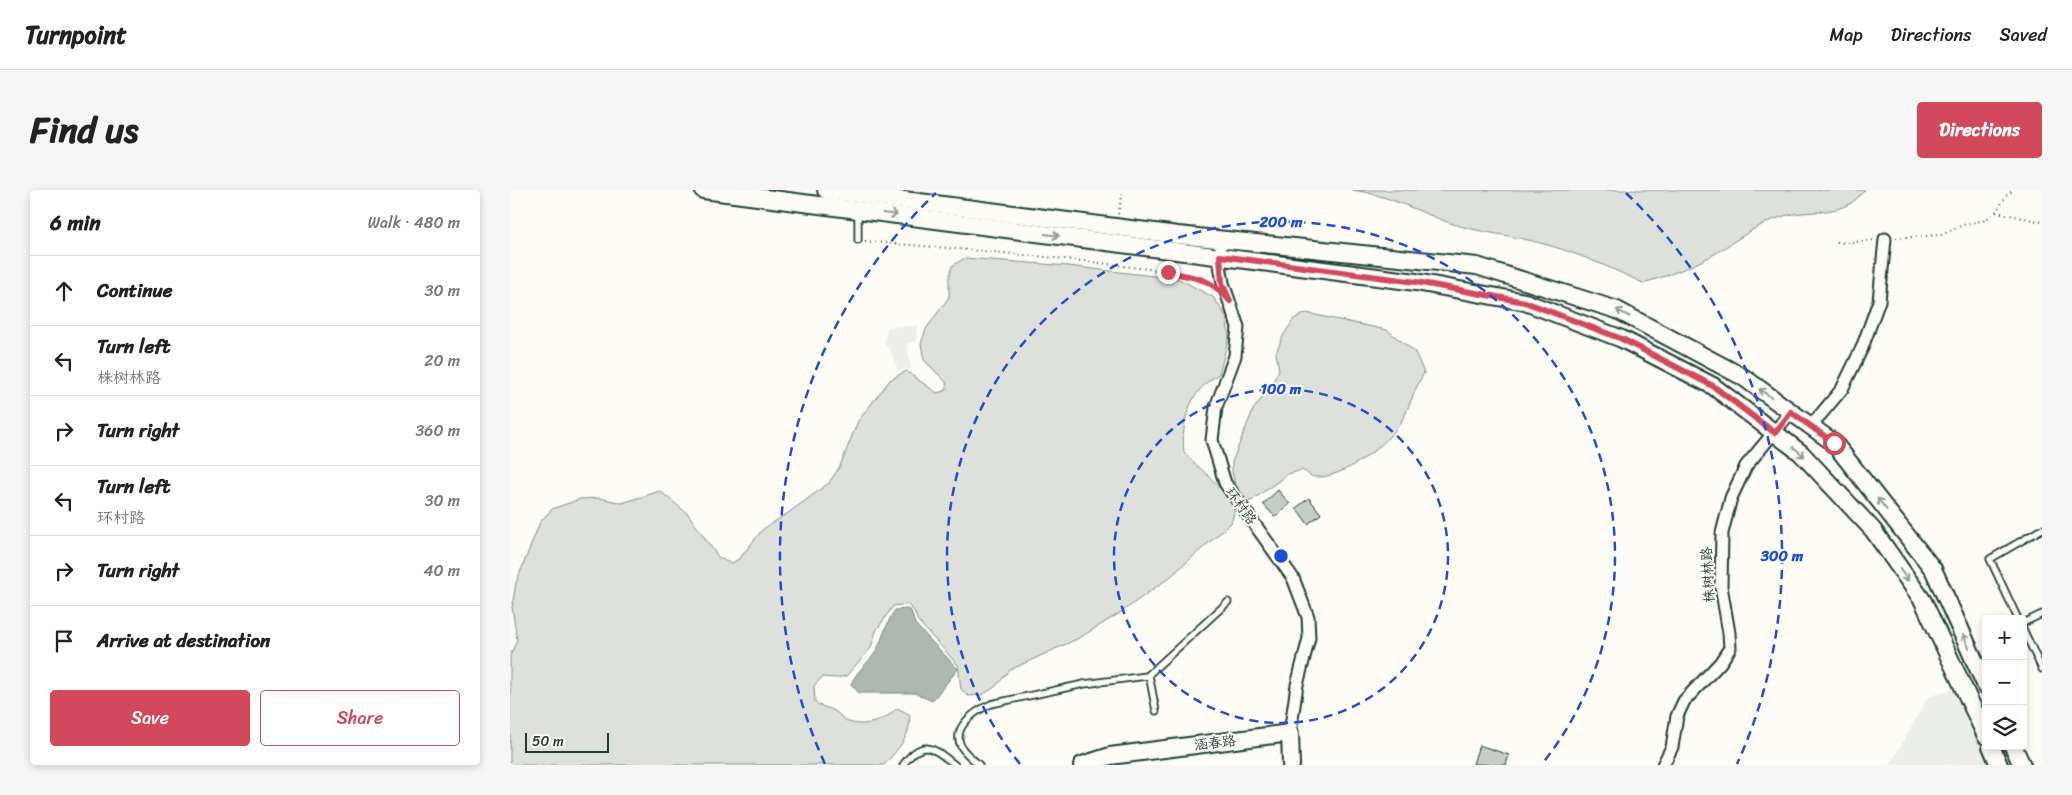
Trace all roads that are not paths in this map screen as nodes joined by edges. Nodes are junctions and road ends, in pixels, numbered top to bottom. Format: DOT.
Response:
graph roads {
  1 [pos="703,190"];
  2 [pos="826,190"];
  3 [pos="858,210"];
  4 [pos="1222,239"];
  5 [pos="1885,239"];
  6 [pos="858,240"];
  7 [pos="1220,256"];
  8 [pos="1791,412"];
  9 [pos="1811,426"];
  10 [pos="1775,433"];
  11 [pos="2040,530"];
  12 [pos="2042,537"];
  13 [pos="1228,602"];
  14 [pos="2042,614"];
  15 [pos="2016,615"];
  16 [pos="2027,622"];
  17 [pos="2027,637"];
  18 [pos="2042,668"];
  19 [pos="1149,675"];
  20 [pos="1982,677"];
  21 [pos="1156,711"];
  22 [pos="1982,727"];
  23 [pos="1290,733"];
  24 [pos="1992,750"];
  25 [pos="2015,750"];
  26 [pos="903,765"];
  27 [pos="955,765"];
  28 [pos="979,765"];
  29 [pos="1082,765"];
  30 [pos="1291,765"];
  31 [pos="1663,765"];
  32 [pos="1999,765"];
  33 [pos="2022,765"];
  1 -- 3 [label="main road"];
  2 -- 4 [label="main road"];
  3 -- 6 [label="lane"];
  3 -- 7 [label="main road, one-way"];
  4 -- 7 [label="street, 环村路"];
  8 -- 4 [label="main road, one-way"];
  5 -- 9 [label="street"];
  7 -- 10 [label="main road"];
  7 -- 23 [label="street, 环村路"];
  8 -- 9 [label="main road"];
  8 -- 10 [label="street, 株树林路"];
  20 -- 9 [label="main road, one-way"];
  10 -- 22 [label="main road, one-way"];
  10 -- 31 [label="street, 株树林路"];
  11 -- 12 [label="lane"];
  11 -- 15 [label="lane"];
  13 -- 19 [label="lane"];
  14 -- 16 [label="lane"];
  17 -- 18 [label="lane"];
  19 -- 21 [label="lane"];
  19 -- 28 [label="lane"];
  23 -- 29 [label="main road, 涵春路"];
  23 -- 30 [label="main road, 环村路"];
  24 -- 32 [label="main road"];
  25 -- 33 [label="main road"];
  26 -- 27 [label="lane"];
}
